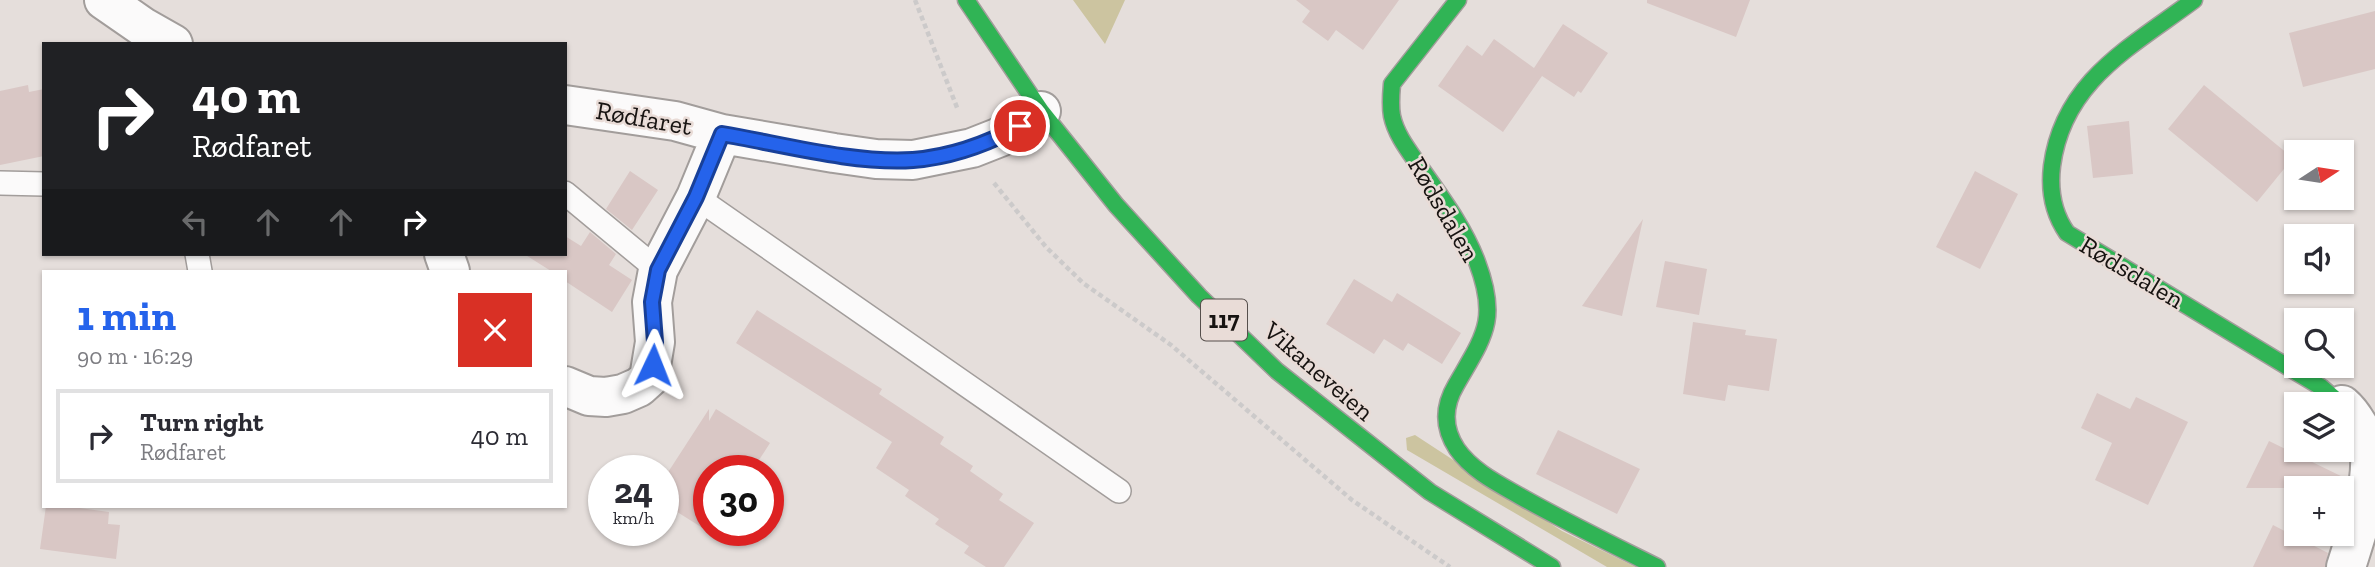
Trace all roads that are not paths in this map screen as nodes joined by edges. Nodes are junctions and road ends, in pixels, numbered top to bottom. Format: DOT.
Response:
graph roads {
  1 [pos="104,0"];
  2 [pos="966,0"];
  3 [pos="1458,0"];
  4 [pos="2194,0"];
  5 [pos="169,42"];
  6 [pos="567,105"];
  7 [pos="1041,111"];
  8 [pos="722,134"];
  9 [pos="0,183"];
  10 [pos="42,184"];
  11 [pos="567,195"];
  12 [pos="696,197"];
  13 [pos="658,270"];
  14 [pos="567,387"];
  15 [pos="2328,392"];
  16 [pos="2354,421"];
  17 [pos="2372,442"];
  18 [pos="1119,491"];
  19 [pos="1552,567"];
  20 [pos="1657,567"];
  21 [pos="2346,567"];
  1 -- 5 [label="street"];
  2 -- 7 [label="street, Vikaneveien / 117"];
  3 -- 20 [label="street, Rødsdalen"];
  4 -- 15 [label="street, Rødsdalen"];
  6 -- 8 [label="street, Rødfaret"];
  7 -- 8 [label="street, Rødfaret"];
  7 -- 19 [label="street, Vikaneveien / 117"];
  8 -- 12 [label="street, Rødfaret"];
  9 -- 10 [label="lane"];
  11 -- 13 [label="lane"];
  12 -- 13 [label="street, Rødfaret"];
  12 -- 18 [label="lane"];
  13 -- 14 [label="street, Rødfaret"];
  16 -- 17 [label="street, Rødsdalen"];
  17 -- 21 [label="street, Rødsdalen"];
}
